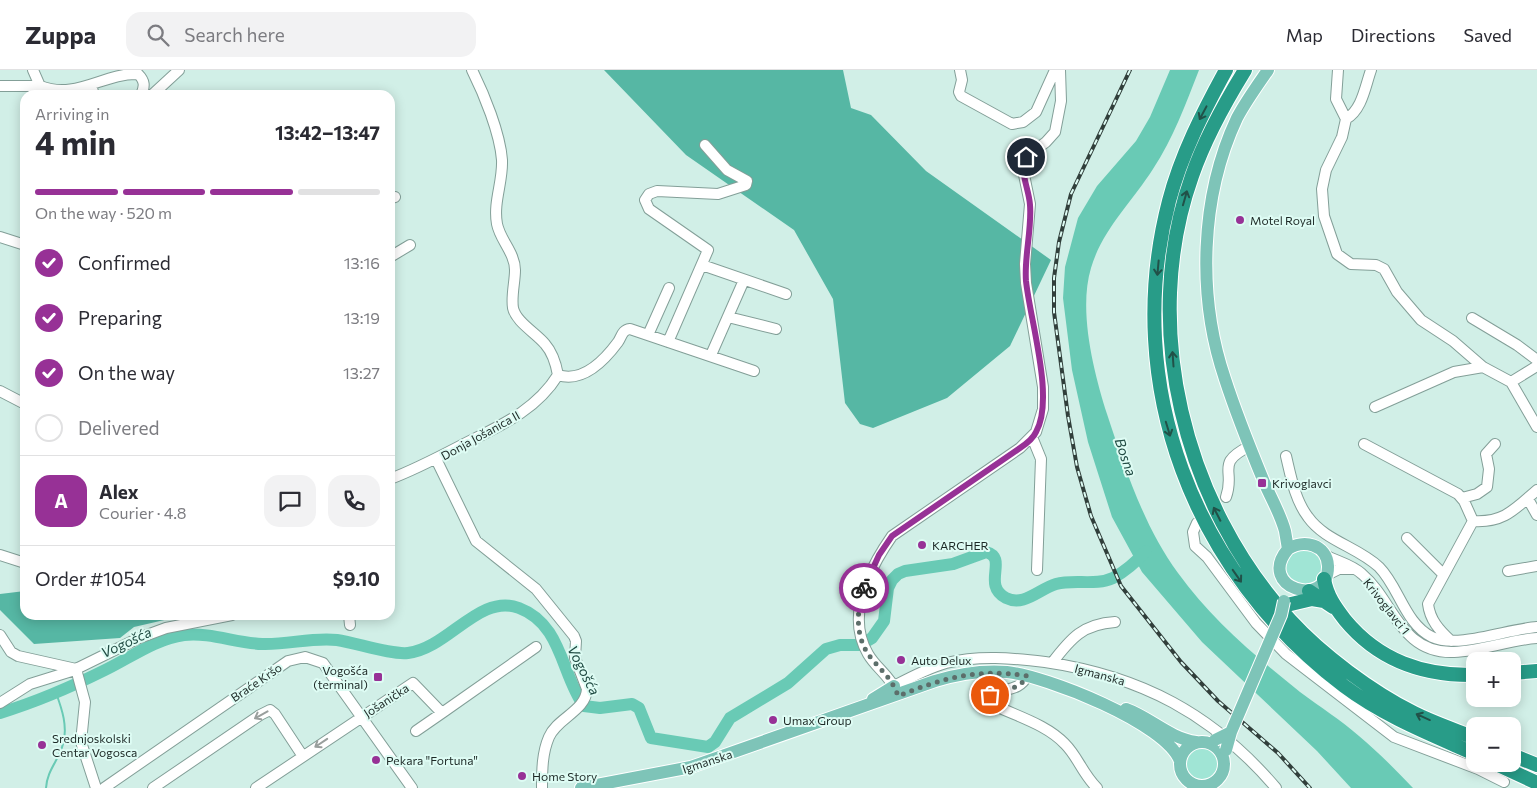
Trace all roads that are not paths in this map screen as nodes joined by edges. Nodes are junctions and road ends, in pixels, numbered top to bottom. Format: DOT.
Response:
graph roads {
  1 [pos="33,70"];
  2 [pos="178,70"];
  3 [pos="472,70"];
  4 [pos="960,70"];
  5 [pos="1055,70"];
  6 [pos="1060,70"];
  7 [pos="1226,70"];
  8 [pos="1245,70"];
  9 [pos="1268,70"];
  10 [pos="1338,70"];
  11 [pos="1371,70"];
  12 [pos="138,72"];
  13 [pos="0,86"];
  14 [pos="41,90"];
  15 [pos="92,90"];
  16 [pos="143,90"];
  17 [pos="157,90"];
  18 [pos="1346,119"];
  19 [pos="704,145"];
  20 [pos="0,234"];
  21 [pos="20,243"];
  22 [pos="410,244"];
  23 [pos="395,254"];
  24 [pos="702,265"];
  25 [pos="744,280"];
  26 [pos="669,288"];
  27 [pos="786,294"];
  28 [pos="728,317"];
  29 [pos="1472,318"];
  30 [pos="776,329"];
  31 [pos="648,335"];
  32 [pos="668,342"];
  33 [pos="710,355"];
  34 [pos="1537,360"];
  35 [pos="1537,366"];
  36 [pos="1483,367"];
  37 [pos="754,371"];
  38 [pos="558,375"];
  39 [pos="1510,382"];
  40 [pos="0,391"];
  41 [pos="20,401"];
  42 [pos="1375,407"];
  43 [pos="1537,427"];
  44 [pos="1032,437"];
  45 [pos="1364,444"];
  46 [pos="1494,444"];
  47 [pos="1250,446"];
  48 [pos="1286,456"];
  49 [pos="436,459"];
  50 [pos="395,477"];
  51 [pos="1537,490"];
  52 [pos="1226,497"];
  53 [pos="1462,498"];
  54 [pos="1528,499"];
  55 [pos="1537,515"];
  56 [pos="1281,518"];
  57 [pos="1473,521"];
  58 [pos="1197,524"];
  59 [pos="1407,538"];
  60 [pos="1303,543"];
  61 [pos="1288,549"];
  62 [pos="0,555"];
  63 [pos="1325,555"];
  64 [pos="20,561"];
  65 [pos="1537,566"];
  66 [pos="1355,569"];
  67 [pos="1036,570"];
  68 [pos="1508,571"];
  69 [pos="1443,574"];
  70 [pos="1326,577"];
  71 [pos="1284,581"];
  72 [pos="1306,591"];
  73 [pos="1327,602"];
  74 [pos="1288,603"];
  75 [pos="1340,614"];
  76 [pos="207,620"];
  77 [pos="1115,622"];
  78 [pos="1537,627"];
  79 [pos="0,635"];
  80 [pos="1537,638"];
  81 [pos="1451,641"];
  82 [pos="536,647"];
  83 [pos="1052,663"];
  84 [pos="1537,671"];
  85 [pos="78,672"];
  86 [pos="1521,672"];
  87 [pos="1466,675"];
  88 [pos="1027,676"];
  89 [pos="896,691"];
  90 [pos="0,703"];
  91 [pos="1109,707"];
  92 [pos="442,712"];
  93 [pos="362,716"];
  94 [pos="416,731"];
  95 [pos="1231,732"];
  96 [pos="1466,733"];
  97 [pos="1206,741"];
  98 [pos="1466,750"];
  99 [pos="1521,752"];
  100 [pos="1225,754"];
  101 [pos="302,755"];
  102 [pos="1537,758"];
  103 [pos="1521,759"];
  104 [pos="1180,760"];
  105 [pos="1537,765"];
  106 [pos="1513,772"];
  107 [pos="1223,782"];
  108 [pos="1504,782"];
  109 [pos="404,783"];
  110 [pos="1537,783"];
  111 [pos="1207,787"];
  112 [pos="96,788"];
  113 [pos="104,788"];
  114 [pos="153,788"];
  115 [pos="256,788"];
  116 [pos="412,788"];
  117 [pos="542,788"];
  118 [pos="581,788"];
  119 [pos="1097,788"];
  120 [pos="1276,788"];
  1 -- 14 [label="street"];
  2 -- 17 [label="street"];
  3 -- 38 [label="street"];
  4 -- 5 [label="street"];
  6 -- 44 [label="street"];
  7 -- 98 [label="highway, one-way"];
  96 -- 8 [label="highway, one-way"];
  9 -- 47 [label="main road"];
  10 -- 18 [label="street"];
  11 -- 18 [label="street"];
  12 -- 15 [label="street"];
  12 -- 16 [label="street"];
  13 -- 14 [label="street"];
  18 -- 36 [label="street"];
  19 -- 24 [label="street"];
  20 -- 21 [label="street"];
  22 -- 23 [label="street"];
  24 -- 25 [label="street"];
  24 -- 32 [label="street"];
  25 -- 27 [label="street"];
  25 -- 28 [label="street"];
  26 -- 31 [label="street"];
  28 -- 30 [label="street"];
  28 -- 33 [label="street"];
  29 -- 34 [label="street"];
  31 -- 32 [label="street"];
  31 -- 38 [label="street"];
  32 -- 33 [label="street"];
  33 -- 37 [label="street"];
  35 -- 39 [label="street"];
  36 -- 39 [label="street"];
  36 -- 42 [label="street"];
  38 -- 49 [label="street, Donja Jošanica II"];
  39 -- 43 [label="street"];
  40 -- 41 [label="street"];
  44 -- 67 [label="street"];
  44 -- 89 [label="street"];
  45 -- 53 [label="street"];
  46 -- 53 [label="street"];
  47 -- 52 [label="street"];
  47 -- 56 [label="main road"];
  48 -- 81 [label="street"];
  49 -- 50 [label="street, Donja Jošanica II"];
  49 -- 117 [label="street"];
  51 -- 54 [label="street"];
  53 -- 57 [label="street"];
  54 -- 55 [label="street"];
  54 -- 57 [label="street"];
  56 -- 60 [label="main road"];
  56 -- 61 [label="main road"];
  57 -- 69 [label="street"];
  58 -- 108 [label="street"];
  59 -- 69 [label="street"];
  60 -- 61 [label="main road"];
  60 -- 63 [label="main road"];
  61 -- 71 [label="main road"];
  62 -- 64 [label="street"];
  63 -- 66 [label="street, Krivoglavci 1"];
  63 -- 70 [label="main road"];
  65 -- 68 [label="street"];
  66 -- 70 [label="street, Krivoglavci 1"];
  66 -- 80 [label="street, Krivoglavci 1"];
  69 -- 81 [label="street"];
  70 -- 72 [label="main road"];
  70 -- 75 [label="highway"];
  71 -- 72 [label="main road"];
  71 -- 74 [label="main road"];
  72 -- 73 [label="highway"];
  72 -- 74 [label="main road"];
  73 -- 74 [label="highway"];
  73 -- 75 [label="highway"];
  74 -- 95 [label="main road, bridge"];
  75 -- 87 [label="highway"];
  76 -- 85 [label="street"];
  77 -- 83 [label="street"];
  78 -- 81 [label="street"];
  79 -- 85 [label="street"];
  82 -- 92 [label="street"];
  83 -- 89 [label="street, Igmanska"];
  83 -- 120 [label="street, Igmanska"];
  84 -- 86 [label="highway"];
  85 -- 90 [label="street"];
  85 -- 112 [label="street"];
  88 -- 89 [label="main road, Igmanska"];
  88 -- 91 [label="main road, Igmanska"];
  88 -- 119 [label="street"];
  89 -- 118 [label="main road, Igmanska"];
  91 -- 97 [label="main road"];
  91 -- 104 [label="main road"];
  92 -- 93 [label="street, Jošanička"];
  92 -- 94 [label="street"];
  93 -- 101 [label="street, Jošanička, one-way"];
  93 -- 109 [label="street, Braće Kršo"];
  93 -- 113 [label="street, Braće Kršo"];
  95 -- 97 [label="main road, bridge"];
  95 -- 100 [label="main road, bridge"];
  97 -- 100 [label="main road"];
  97 -- 104 [label="main road"];
  99 -- 102 [label="highway"];
  100 -- 107 [label="main road"];
  101 -- 114 [label="street, one-way"];
  101 -- 115 [label="street, Jošanička"];
  103 -- 105 [label="highway"];
  104 -- 111 [label="main road"];
  106 -- 110 [label="highway"];
  107 -- 111 [label="main road"];
  109 -- 116 [label="street, Braće Kršo"];
}
